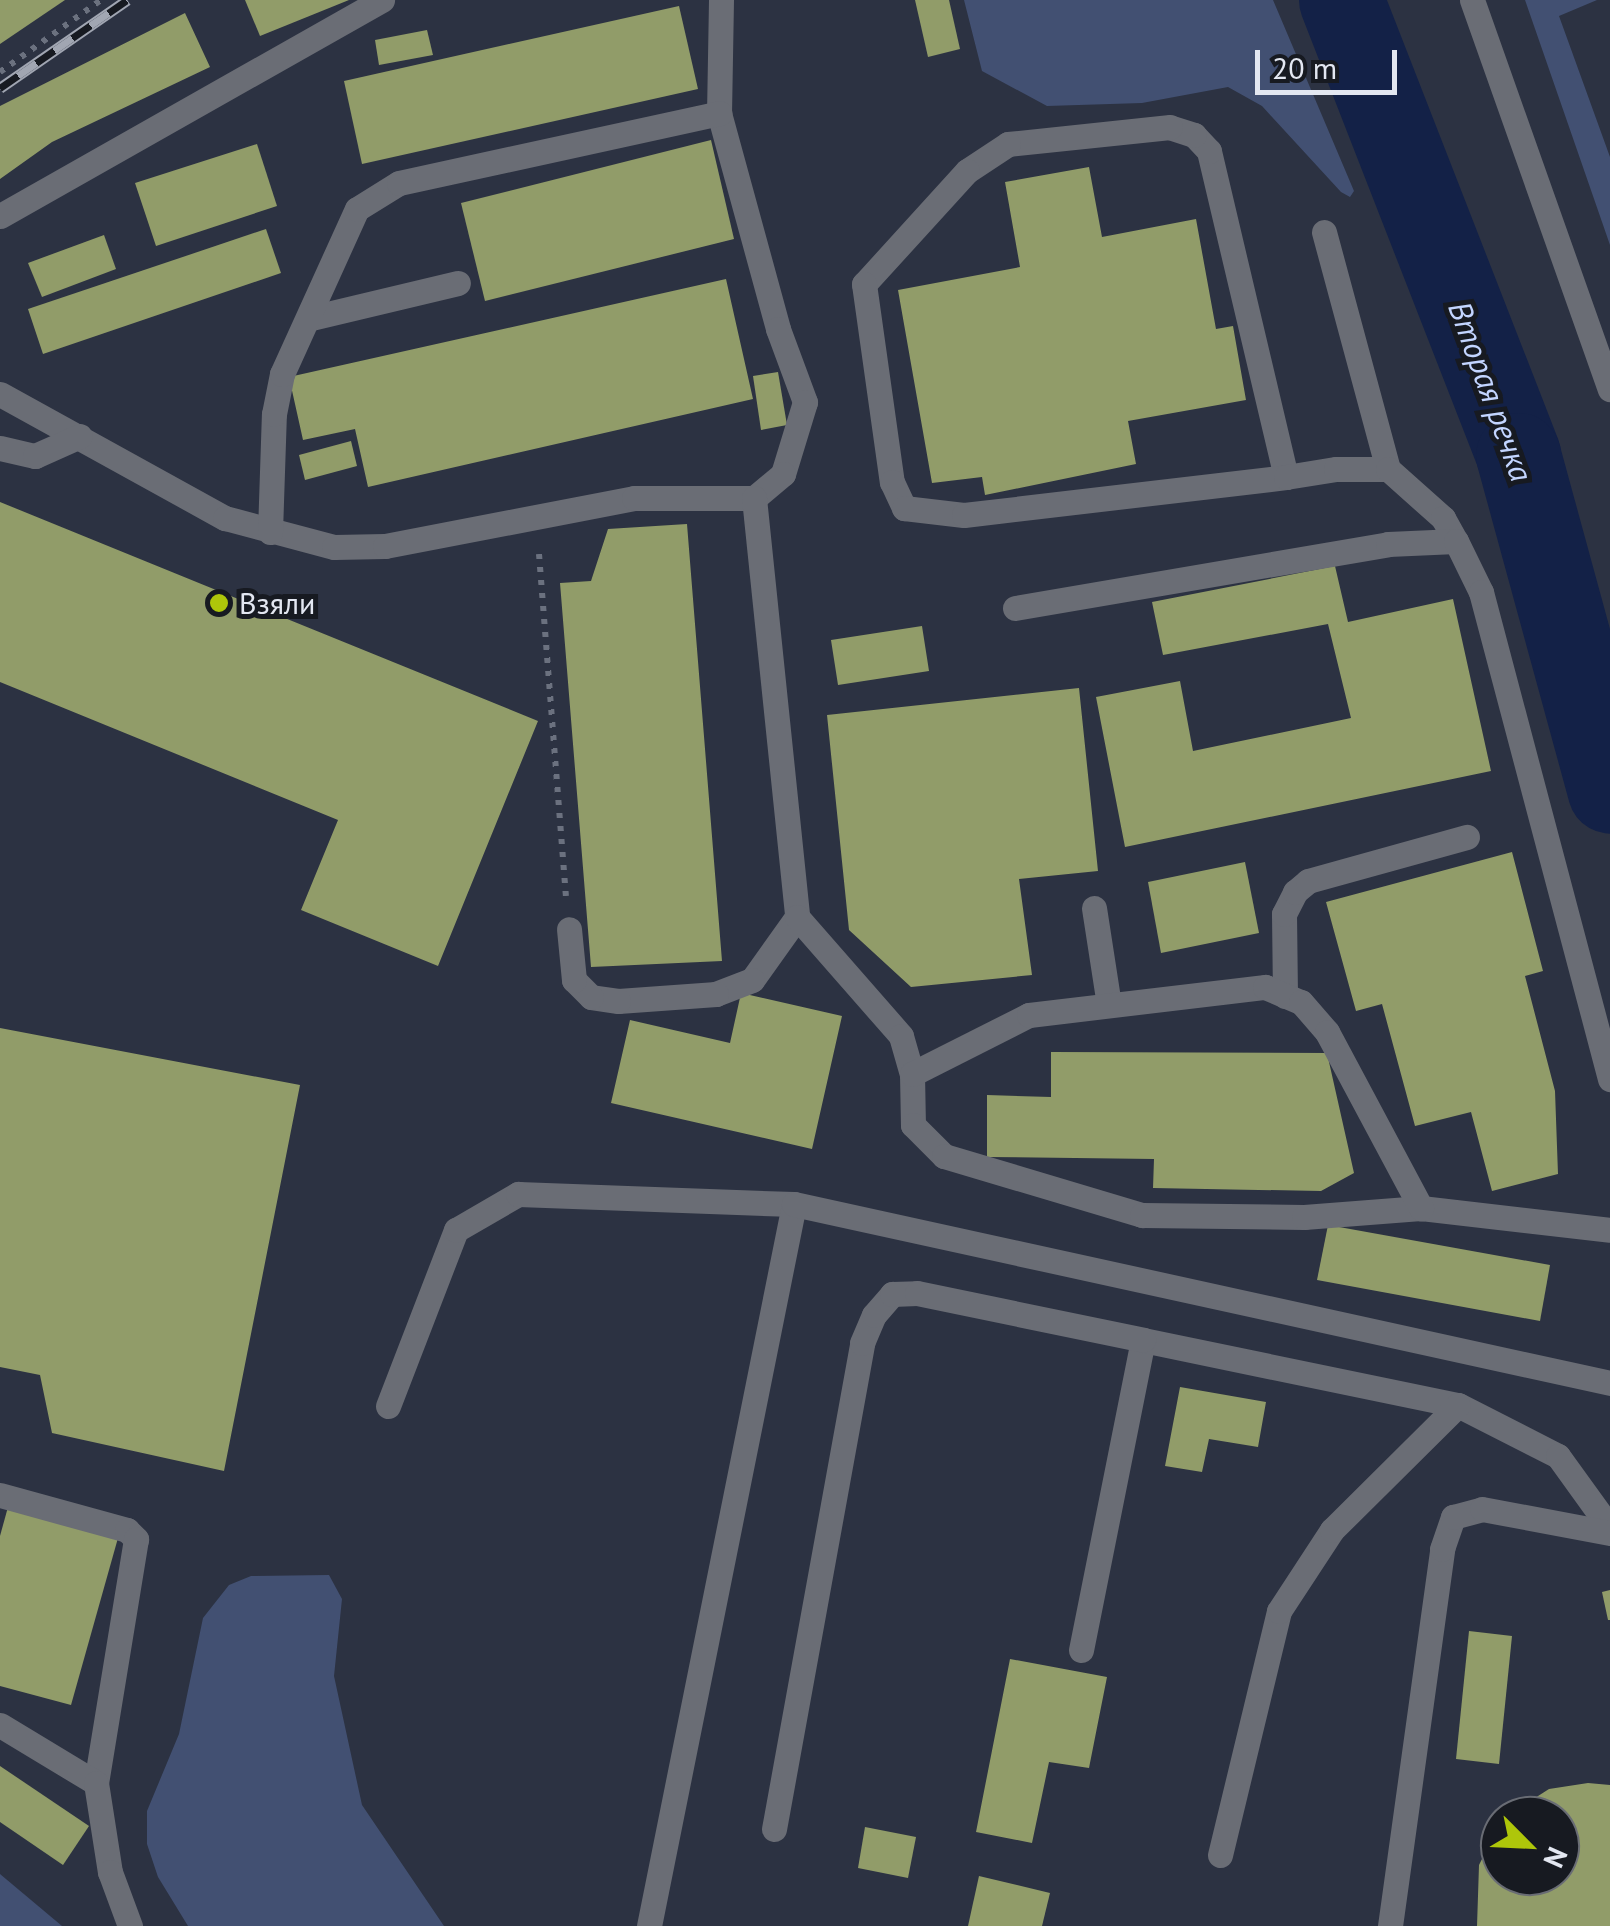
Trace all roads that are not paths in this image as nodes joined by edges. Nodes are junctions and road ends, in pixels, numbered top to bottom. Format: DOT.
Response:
graph roads {
  1 [pos="382,0"];
  2 [pos="720,0"];
  3 [pos="1472,0"];
  4 [pos="719,113"];
  5 [pos="0,216"];
  6 [pos="1324,232"];
  7 [pos="458,283"];
  8 [pos="311,318"];
  9 [pos="1610,389"];
  10 [pos="0,394"];
  11 [pos="80,436"];
  12 [pos="0,448"];
  13 [pos="1388,468"];
  14 [pos="1286,477"];
  15 [pos="754,498"];
  16 [pos="270,532"];
  17 [pos="1456,541"];
  18 [pos="1016,608"];
  19 [pos="1467,837"];
  20 [pos="1094,908"];
  21 [pos="797,917"];
  22 [pos="569,928"];
  23 [pos="1285,996"];
  24 [pos="1110,1005"];
  25 [pos="912,1074"];
  26 [pos="1610,1079"];
  27 [pos="794,1204"];
  28 [pos="1421,1208"];
  29 [pos="1610,1230"];
  30 [pos="1143,1340"];
  31 [pos="1610,1383"];
  32 [pos="1458,1405"];
  33 [pos="388,1406"];
  34 [pos="0,1495"];
  35 [pos="1610,1530"];
  36 [pos="1081,1650"];
  37 [pos="0,1725"];
  38 [pos="96,1783"];
  39 [pos="774,1829"];
  40 [pos="1220,1855"];
  41 [pos="130,1926"];
  42 [pos="649,1926"];
  43 [pos="1390,1926"];
  1 -- 5 [label="street"];
  2 -- 4 [label="street"];
  3 -- 9 [label="street"];
  4 -- 8 [label="street"];
  4 -- 15 [label="street"];
  6 -- 13 [label="street"];
  7 -- 8 [label="street"];
  8 -- 16 [label="street"];
  10 -- 11 [label="street"];
  11 -- 12 [label="street"];
  11 -- 16 [label="street"];
  13 -- 14 [label="street"];
  13 -- 17 [label="street"];
  14 -- 14 [label="street"];
  15 -- 16 [label="street"];
  15 -- 21 [label="street"];
  17 -- 18 [label="street"];
  17 -- 26 [label="street"];
  19 -- 23 [label="street"];
  20 -- 24 [label="street"];
  21 -- 22 [label="street"];
  21 -- 25 [label="street"];
  23 -- 24 [label="street"];
  23 -- 28 [label="street"];
  24 -- 25 [label="street"];
  25 -- 28 [label="street"];
  27 -- 31 [label="street"];
  27 -- 33 [label="street"];
  27 -- 42 [label="street"];
  28 -- 29 [label="street"];
  30 -- 32 [label="street"];
  30 -- 36 [label="street"];
  30 -- 39 [label="street"];
  32 -- 35 [label="street"];
  32 -- 40 [label="street"];
  34 -- 38 [label="street"];
  35 -- 43 [label="street"];
  37 -- 38 [label="street"];
  38 -- 41 [label="street"];
}
